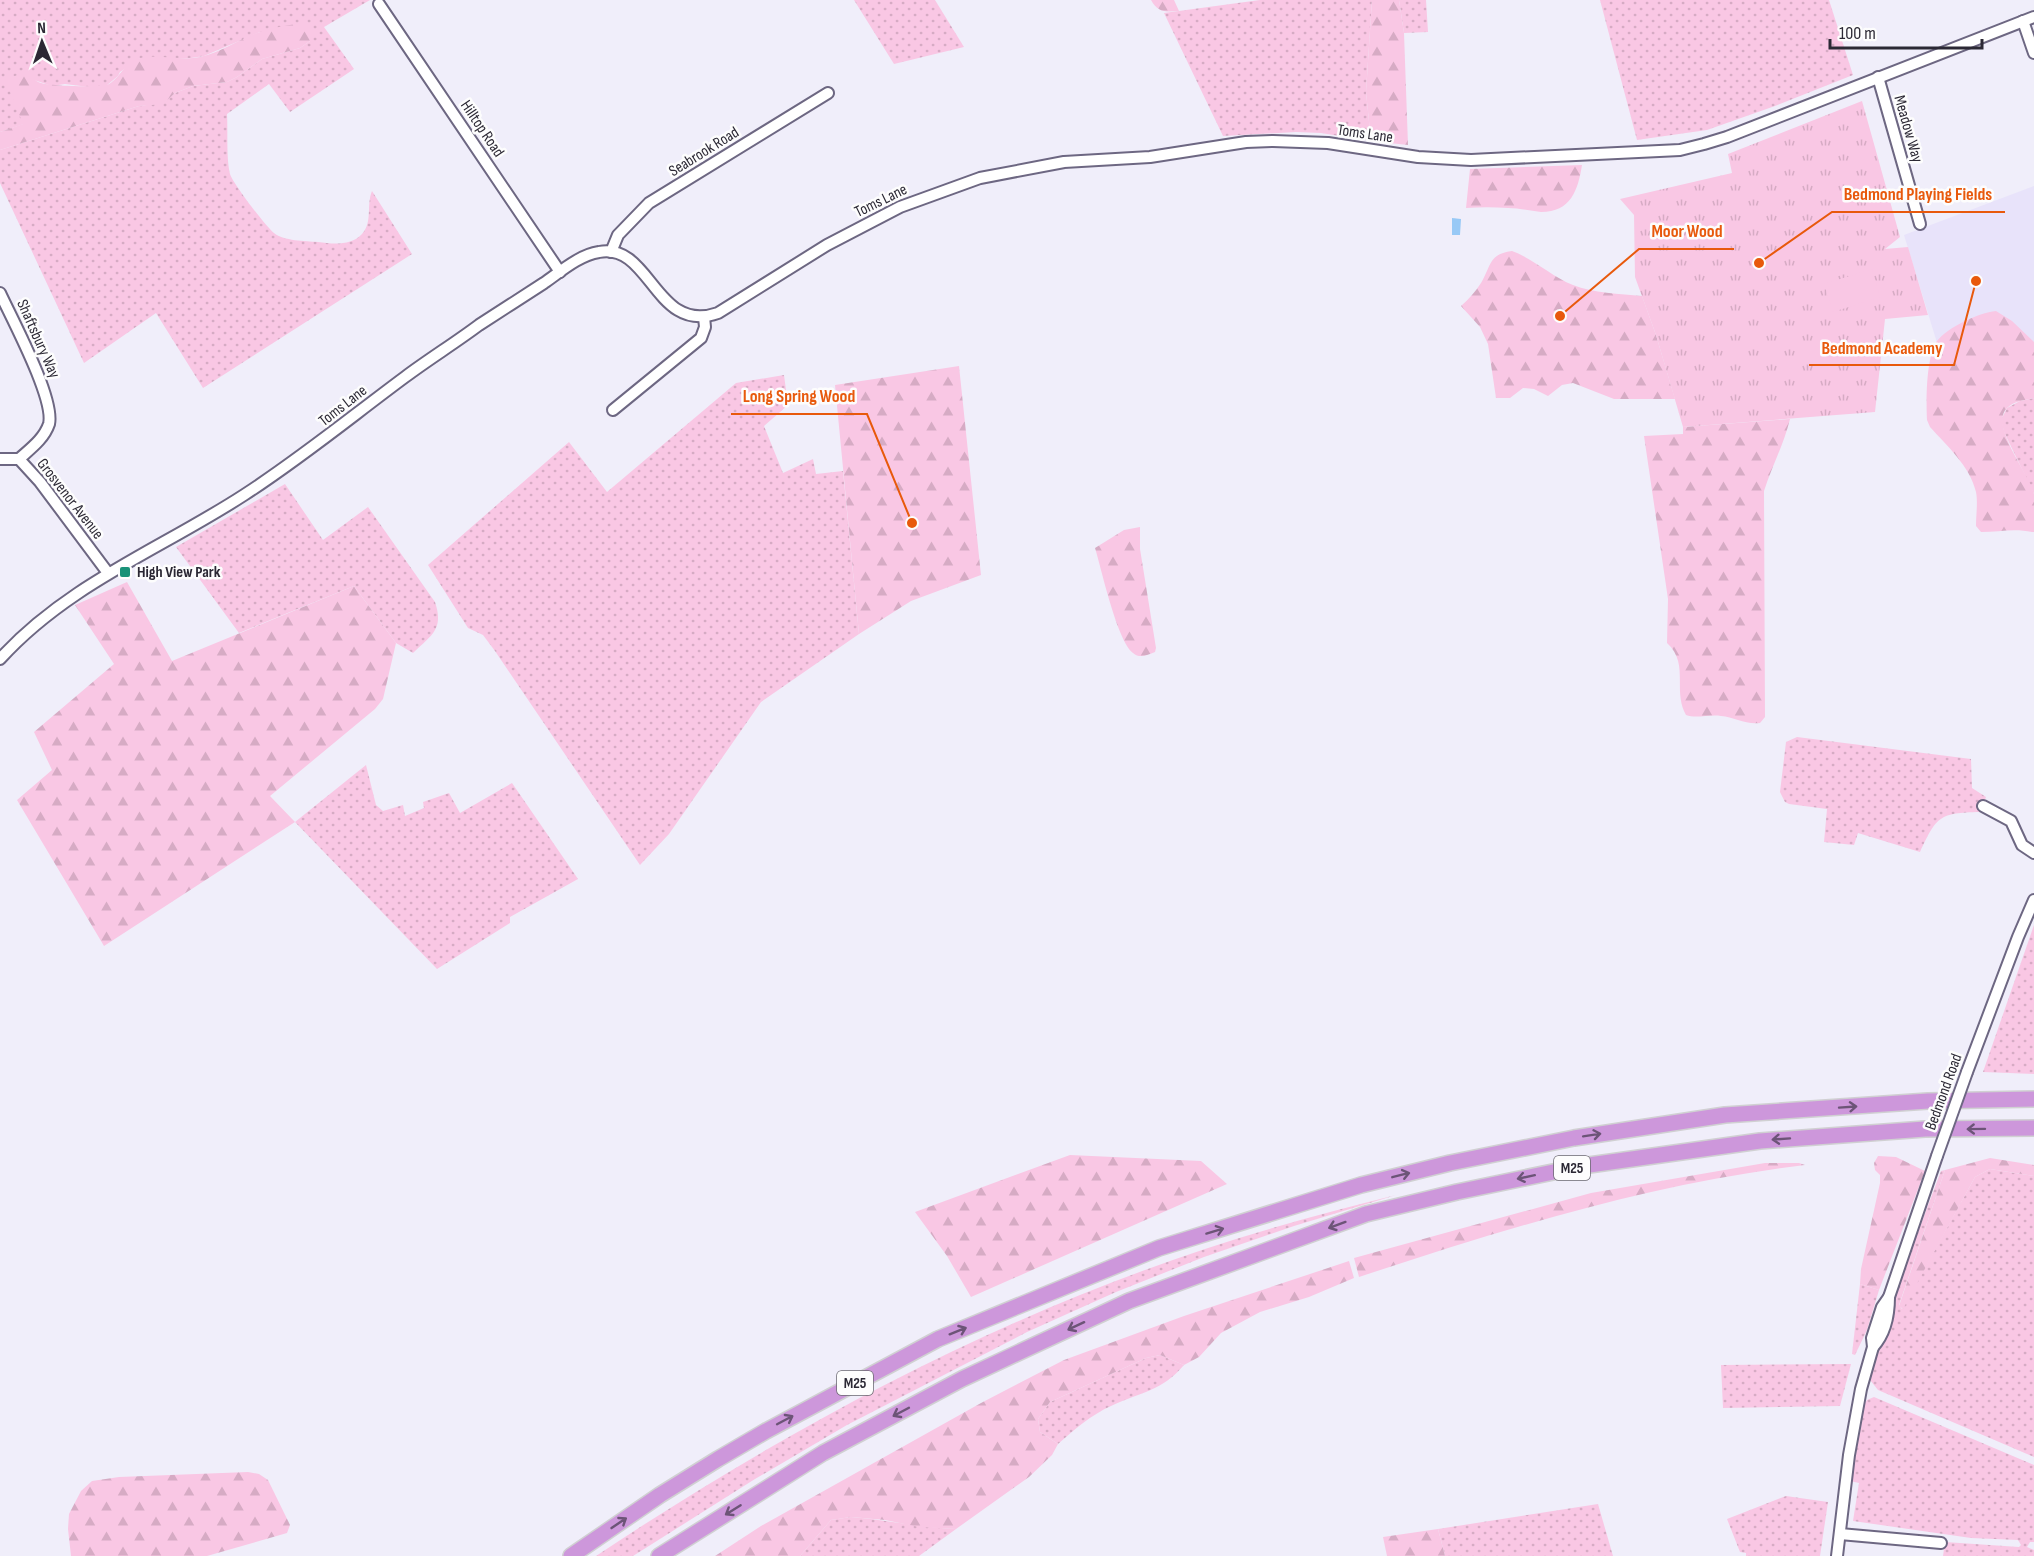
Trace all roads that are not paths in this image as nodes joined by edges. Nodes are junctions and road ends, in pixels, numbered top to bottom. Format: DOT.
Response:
graph roads {
  1 [pos="380,4"];
  2 [pos="2034,17"];
  3 [pos="2023,21"];
  4 [pos="2034,53"];
  5 [pos="1878,77"];
  6 [pos="828,93"];
  7 [pos="1920,225"];
  8 [pos="611,252"];
  9 [pos="560,272"];
  10 [pos="0,292"];
  11 [pos="704,317"];
  12 [pos="613,410"];
  13 [pos="19,459"];
  14 [pos="1,460"];
  15 [pos="108,573"];
  16 [pos="0,659"];
  17 [pos="1983,806"];
  18 [pos="2034,853"];
  19 [pos="2034,900"];
  20 [pos="2034,1099"];
  21 [pos="2034,1128"];
  22 [pos="1840,1534"];
  23 [pos="1941,1543"];
  24 [pos="571,1556"];
  25 [pos="659,1556"];
  26 [pos="1837,1556"];
  1 -- 9 [label="street, Hilltop Road"];
  2 -- 3 [label="street, Toms Lane"];
  3 -- 4 [label="street"];
  3 -- 5 [label="street, Toms Lane"];
  5 -- 7 [label="street, Meadow Way"];
  5 -- 11 [label="street, Toms Lane"];
  6 -- 8 [label="street, Seabrook Road"];
  8 -- 9 [label="street, Toms Lane"];
  8 -- 11 [label="street"];
  9 -- 15 [label="street, Toms Lane"];
  10 -- 13 [label="street, Shaftsbury Way"];
  11 -- 12 [label="street"];
  13 -- 14 [label="street, Grosvenor Avenue"];
  13 -- 15 [label="street, Grosvenor Avenue"];
  15 -- 16 [label="street, Toms Lane"];
  17 -- 18 [label="street"];
  19 -- 22 [label="street, Bedmond Road, bridge"];
  24 -- 20 [label="highway, M25, one-way"];
  21 -- 25 [label="highway, M25, one-way"];
  22 -- 23 [label="street"];
  22 -- 26 [label="street, Bedmond Road"];
}
